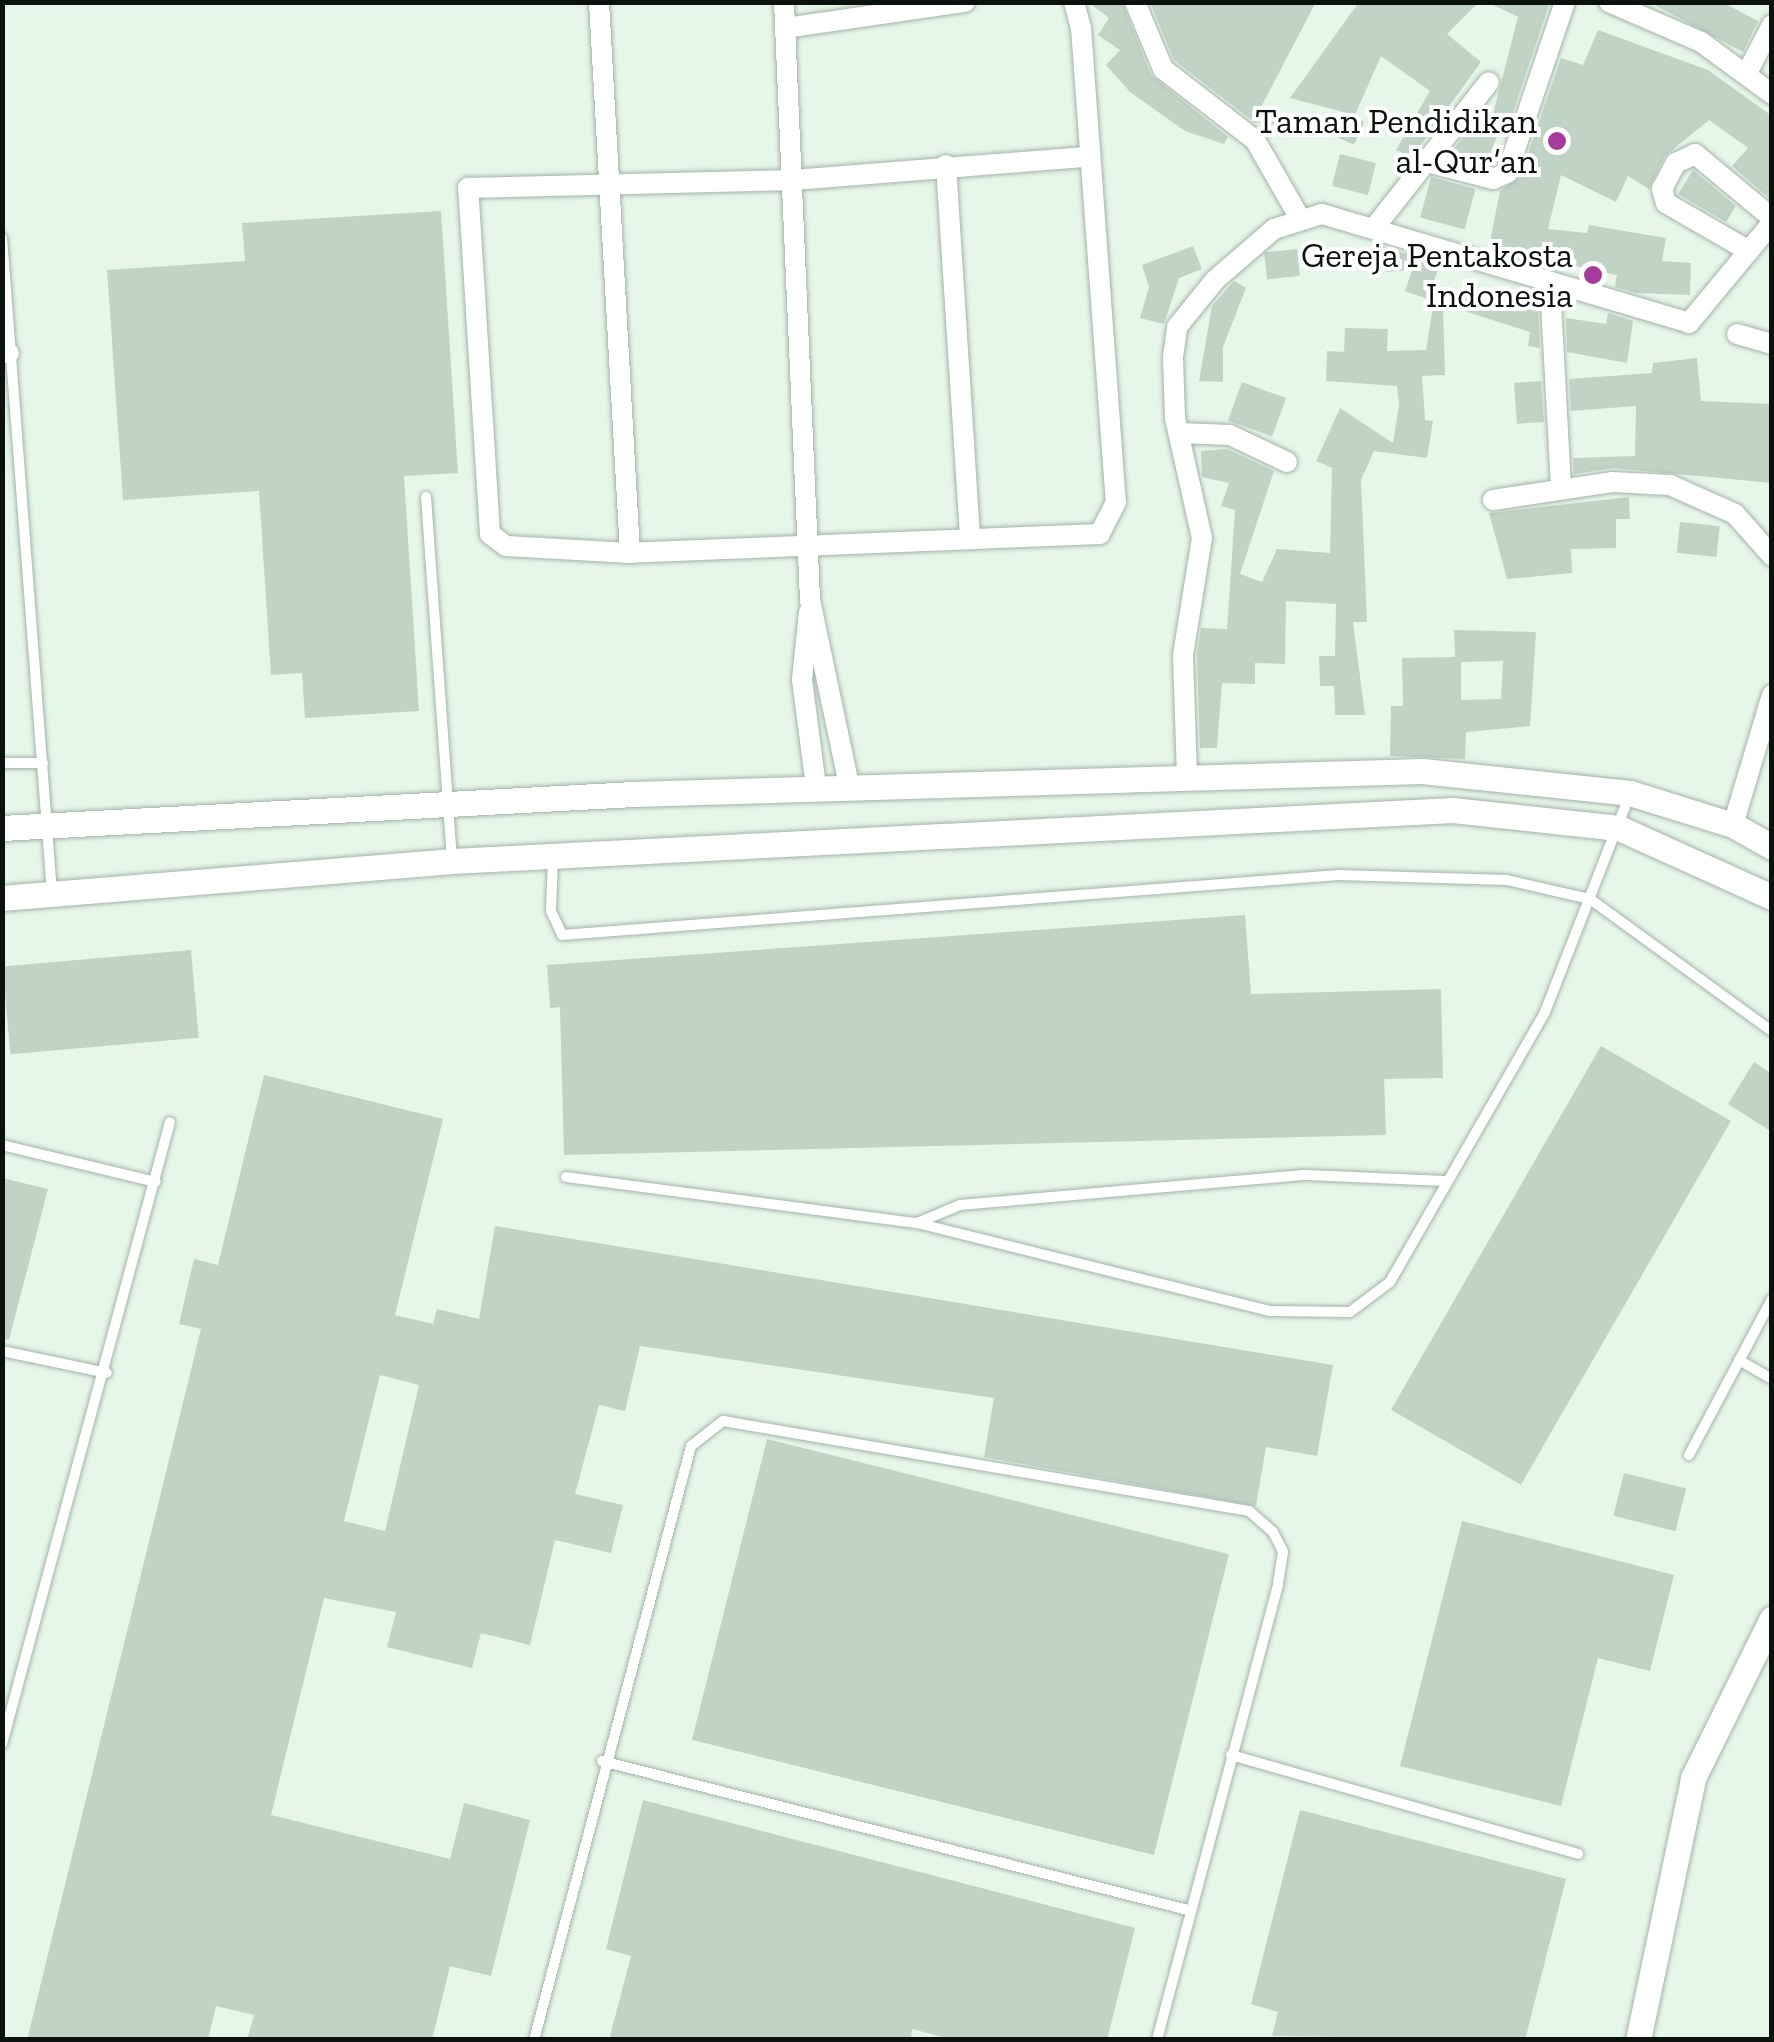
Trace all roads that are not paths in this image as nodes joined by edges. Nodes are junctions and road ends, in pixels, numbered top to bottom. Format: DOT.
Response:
graph roads {
  1 [pos="599,2"];
  2 [pos="784,2"];
  3 [pos="965,2"];
  4 [pos="1074,2"];
  5 [pos="1135,2"];
  6 [pos="1565,2"];
  7 [pos="1610,2"];
  8 [pos="1772,25"];
  9 [pos="786,28"];
  10 [pos="1747,73"];
  11 [pos="1489,82"];
  12 [pos="1772,94"];
  13 [pos="1087,157"];
  14 [pos="1431,163"];
  15 [pos="946,166"];
  16 [pos="793,180"];
  17 [pos="611,186"];
  18 [pos="1298,215"];
  19 [pos="1772,220"];
  20 [pos="1378,223"];
  21 [pos="2,238"];
  22 [pos="1749,251"];
  23 [pos="1550,284"];
  24 [pos="1737,334"];
  25 [pos="1772,344"];
  26 [pos="6,353"];
  27 [pos="1180,433"];
  28 [pos="1287,462"];
  29 [pos="1561,487"];
  30 [pos="426,497"];
  31 [pos="1493,500"];
  32 [pos="970,535"];
  33 [pos="806,544"];
  34 [pos="630,553"];
  35 [pos="1772,556"];
  36 [pos="810,600"];
  37 [pos="1772,695"];
  38 [pos="2,763"];
  39 [pos="43,763"];
  40 [pos="1188,776"];
  41 [pos="1038,784"];
  42 [pos="816,787"];
  43 [pos="850,789"];
  44 [pos="1630,793"];
  45 [pos="447,804"];
  46 [pos="1733,825"];
  47 [pos="47,826"];
  48 [pos="2,828"];
  49 [pos="1619,828"];
  50 [pos="1040,830"];
  51 [pos="1772,848"];
  52 [pos="553,857"];
  53 [pos="452,861"];
  54 [pos="52,894"];
  55 [pos="2,898"];
  56 [pos="1772,898"];
  57 [pos="1590,899"];
  58 [pos="1772,1030"];
  59 [pos="170,1122"];
  60 [pos="2,1145"];
  61 [pos="566,1177"];
  62 [pos="1446,1181"];
  63 [pos="156,1182"];
  64 [pos="917,1224"];
  65 [pos="1772,1299"];
  66 [pos="2,1351"];
  67 [pos="1739,1360"];
  68 [pos="108,1373"];
  69 [pos="1772,1378"];
  70 [pos="1689,1454"];
  71 [pos="1772,1618"];
  72 [pos="2,1744"];
  73 [pos="1231,1755"];
  74 [pos="602,1760"];
  75 [pos="1578,1854"];
  76 [pos="1188,1910"];
  77 [pos="534,2040"];
  78 [pos="1157,2040"];
  79 [pos="1638,2040"];
  1 -- 17 [label="street"];
  2 -- 9 [label="street"];
  3 -- 9 [label="street"];
  4 -- 13 [label="street"];
  5 -- 18 [label="street"];
  6 -- 14 [label="street"];
  7 -- 10 [label="street"];
  8 -- 10 [label="street"];
  9 -- 16 [label="street"];
  10 -- 12 [label="street"];
  11 -- 14 [label="street"];
  13 -- 15 [label="street"];
  13 -- 32 [label="street"];
  14 -- 20 [label="street"];
  15 -- 16 [label="street"];
  15 -- 32 [label="street"];
  16 -- 17 [label="street"];
  16 -- 33 [label="street"];
  17 -- 34 [label="street"];
  17 -- 34 [label="street"];
  18 -- 20 [label="street"];
  18 -- 27 [label="street"];
  19 -- 22 [label="street"];
  19 -- 22 [label="street"];
  20 -- 23 [label="street"];
  21 -- 26 [label="lane"];
  22 -- 23 [label="street"];
  23 -- 29 [label="street"];
  24 -- 25 [label="street"];
  26 -- 39 [label="lane"];
  27 -- 28 [label="street"];
  27 -- 40 [label="street"];
  29 -- 31 [label="street"];
  29 -- 35 [label="street"];
  30 -- 45 [label="lane"];
  32 -- 33 [label="street"];
  33 -- 34 [label="street"];
  33 -- 36 [label="street"];
  36 -- 42 [label="street"];
  36 -- 43 [label="street"];
  37 -- 46 [label="street"];
  38 -- 39 [label="lane"];
  39 -- 47 [label="lane"];
  40 -- 41 [label="street"];
  40 -- 44 [label="street"];
  41 -- 43 [label="street"];
  41 -- 50 [label="street"];
  42 -- 43 [label="street"];
  42 -- 45 [label="street"];
  44 -- 46 [label="street"];
  44 -- 49 [label="lane"];
  45 -- 47 [label="street"];
  45 -- 53 [label="lane"];
  46 -- 51 [label="street"];
  47 -- 48 [label="street"];
  47 -- 54 [label="lane"];
  49 -- 50 [label="street"];
  49 -- 56 [label="street"];
  49 -- 57 [label="lane"];
  50 -- 52 [label="street"];
  52 -- 53 [label="street"];
  52 -- 57 [label="lane"];
  53 -- 54 [label="street"];
  54 -- 55 [label="street"];
  57 -- 58 [label="lane"];
  57 -- 62 [label="lane"];
  59 -- 63 [label="lane"];
  60 -- 63 [label="lane"];
  61 -- 64 [label="lane"];
  62 -- 64 [label="lane"];
  62 -- 64 [label="lane"];
  63 -- 68 [label="lane"];
  65 -- 67 [label="lane"];
  66 -- 68 [label="lane"];
  67 -- 69 [label="lane"];
  67 -- 70 [label="lane"];
  68 -- 72 [label="lane"];
  71 -- 79 [label="street"];
  73 -- 74 [label="lane"];
  73 -- 75 [label="lane"];
  73 -- 76 [label="lane"];
  74 -- 76 [label="lane"];
  74 -- 77 [label="lane"];
  76 -- 78 [label="lane"];
}
